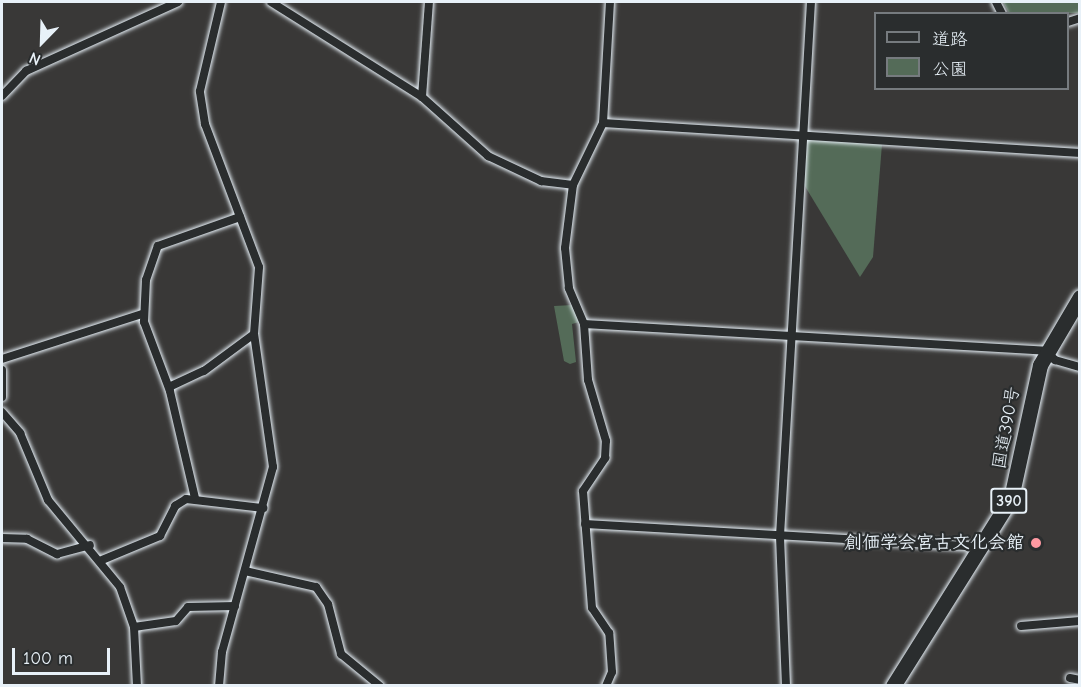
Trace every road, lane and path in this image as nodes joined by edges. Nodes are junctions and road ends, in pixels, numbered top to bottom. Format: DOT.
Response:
graph roads {
  1 [pos="178,2"];
  2 [pos="221,2"];
  3 [pos="271,2"];
  4 [pos="429,2"];
  5 [pos="610,2"];
  6 [pos="811,2"];
  7 [pos="2,96"];
  8 [pos="422,97"];
  9 [pos="603,123"];
  10 [pos="803,136"];
  11 [pos="1080,153"];
  12 [pos="573,185"];
  13 [pos="240,217"];
  14 [pos="1080,297"];
  15 [pos="142,314"];
  16 [pos="584,324"];
  17 [pos="254,334"];
  18 [pos="791,337"];
  19 [pos="1046,351"];
  20 [pos="2,359"];
  21 [pos="1080,366"];
  22 [pos="2,370"];
  23 [pos="169,387"];
  24 [pos="2,397"];
  25 [pos="2,412"];
  26 [pos="195,498"];
  27 [pos="263,508"];
  28 [pos="585,524"];
  29 [pos="780,536"];
  30 [pos="2,538"];
  31 [pos="90,545"];
  32 [pos="981,547"];
  33 [pos="102,560"];
  34 [pos="245,572"];
  35 [pos="235,606"];
  36 [pos="1080,621"];
  37 [pos="1021,626"];
  38 [pos="135,627"];
  39 [pos="1070,678"];
  40 [pos="1080,680"];
  41 [pos="895,684"];
  42 [pos="136,686"];
  43 [pos="219,686"];
  44 [pos="380,686"];
  45 [pos="606,686"];
  46 [pos="786,686"];
  1 -- 7 [label="street"];
  2 -- 13 [label="street"];
  3 -- 8 [label="street"];
  4 -- 8 [label="street"];
  5 -- 9 [label="street"];
  6 -- 10 [label="street"];
  8 -- 12 [label="street"];
  9 -- 10 [label="street"];
  9 -- 12 [label="street"];
  10 -- 11 [label="street"];
  10 -- 18 [label="street"];
  12 -- 16 [label="street"];
  13 -- 15 [label="street"];
  13 -- 17 [label="street"];
  14 -- 19 [label="highway, 国道390号 / 390"];
  15 -- 20 [label="street"];
  15 -- 23 [label="street"];
  16 -- 18 [label="street"];
  16 -- 28 [label="street"];
  17 -- 23 [label="street"];
  17 -- 27 [label="street"];
  18 -- 19 [label="street"];
  18 -- 29 [label="street"];
  19 -- 21 [label="street"];
  19 -- 32 [label="highway, 国道390号 / 390"];
  22 -- 24 [label="street"];
  23 -- 26 [label="street"];
  25 -- 31 [label="street"];
  26 -- 27 [label="street"];
  26 -- 33 [label="street"];
  27 -- 34 [label="street"];
  28 -- 29 [label="street"];
  28 -- 45 [label="street"];
  29 -- 32 [label="street"];
  29 -- 46 [label="street"];
  30 -- 31 [label="street"];
  31 -- 33 [label="street"];
  32 -- 41 [label="highway, 国道390号 / 390"];
  33 -- 38 [label="street"];
  34 -- 35 [label="street"];
  34 -- 44 [label="street"];
  35 -- 38 [label="street"];
  35 -- 43 [label="street"];
  36 -- 37 [label="street"];
  38 -- 42 [label="street"];
  39 -- 40 [label="street"];
}
